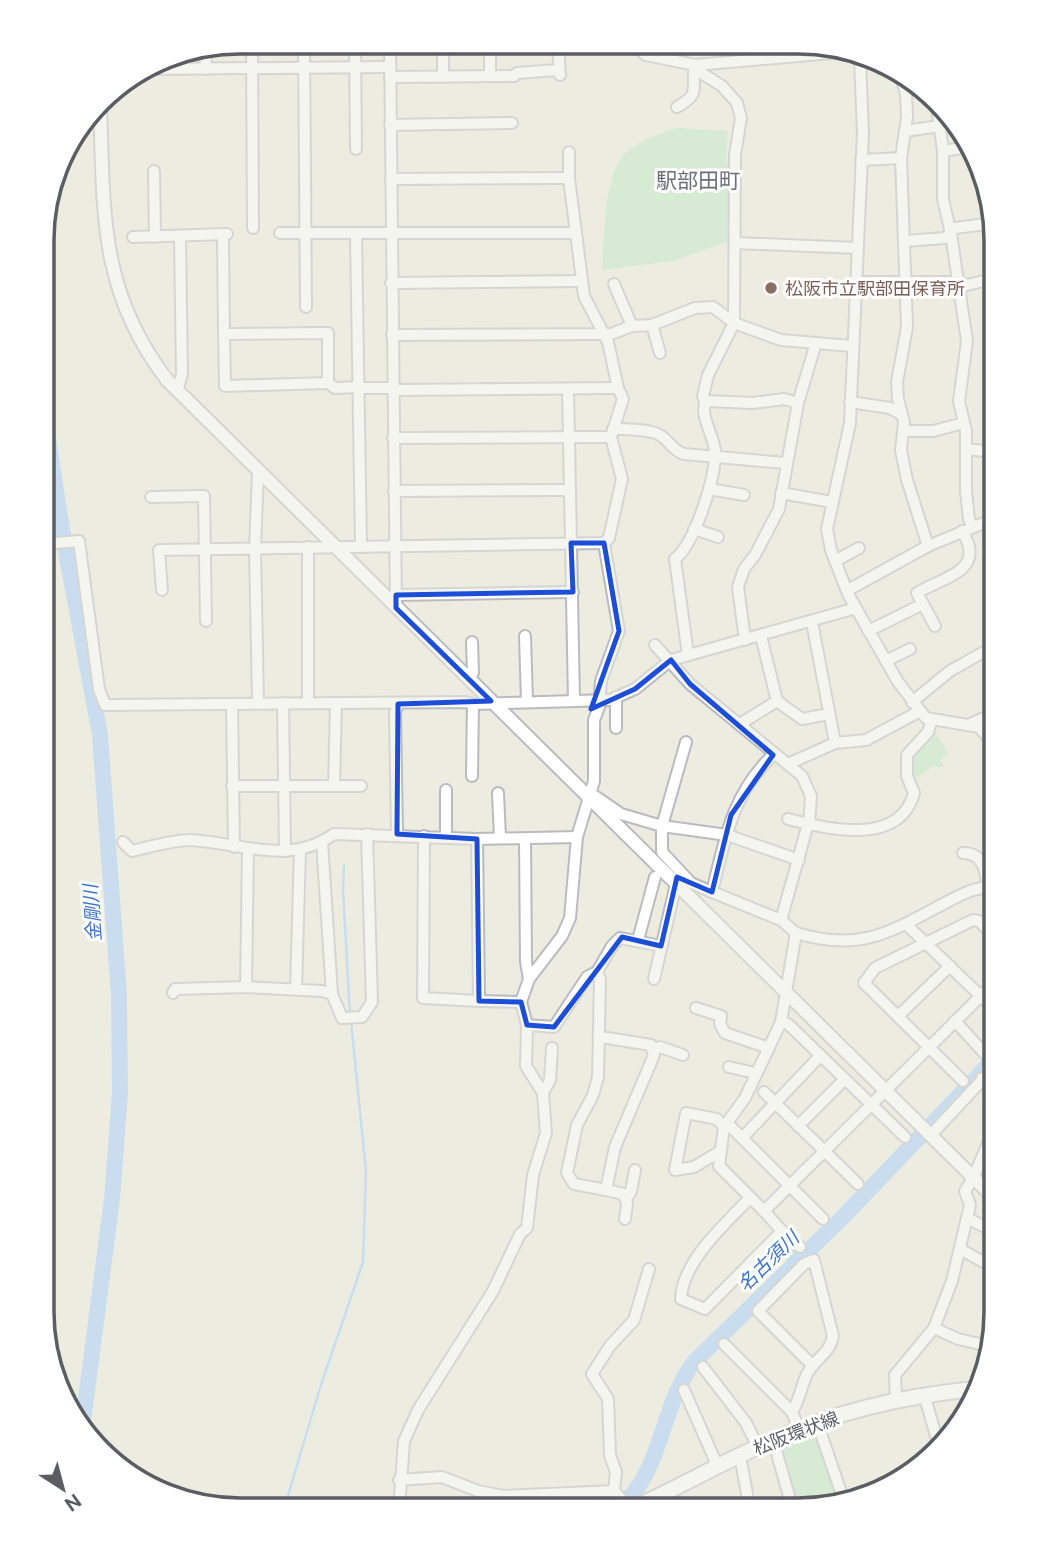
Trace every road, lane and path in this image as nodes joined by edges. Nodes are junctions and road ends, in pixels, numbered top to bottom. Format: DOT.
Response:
graph roads {
  1 [pos="252,54"];
  2 [pos="304,54"];
  3 [pos="355,54"];
  4 [pos="390,54"];
  5 [pos="443,54"];
  6 [pos="490,54"];
  7 [pos="558,54"];
  8 [pos="645,54"];
  9 [pos="809,55"];
  10 [pos="205,58"];
  11 [pos="695,65"];
  12 [pos="860,65"];
  13 [pos="355,67"];
  14 [pos="253,68"];
  15 [pos="304,68"];
  16 [pos="168,69"];
  17 [pos="206,69"];
  18 [pos="390,72"];
  19 [pos="490,76"];
  20 [pos="443,77"];
  21 [pos="904,88"];
  22 [pos="677,107"];
  23 [pos="101,117"];
  24 [pos="939,120"];
  25 [pos="512,124"];
  26 [pos="390,125"];
  27 [pos="940,126"];
  28 [pos="905,131"];
  29 [pos="960,148"];
  30 [pos="356,149"];
  31 [pos="943,151"];
  32 [pos="569,152"];
  33 [pos="901,158"];
  34 [pos="861,160"];
  35 [pos="155,172"];
  36 [pos="569,178"];
  37 [pos="391,179"];
  38 [pos="983,224"];
  39 [pos="253,228"];
  40 [pos="280,233"];
  41 [pos="576,233"];
  42 [pos="356,234"];
  43 [pos="391,234"];
  44 [pos="951,234"];
  45 [pos="306,235"];
  46 [pos="132,237"];
  47 [pos="155,237"];
  48 [pos="180,237"];
  49 [pos="905,241"];
  50 [pos="736,243"];
  51 [pos="857,248"];
  52 [pos="582,281"];
  53 [pos="984,281"];
  54 [pos="854,282"];
  55 [pos="959,282"];
  56 [pos="391,283"];
  57 [pos="614,284"];
  58 [pos="906,284"];
  59 [pos="306,307"];
  60 [pos="734,323"];
  61 [pos="652,325"];
  62 [pos="632,326"];
  63 [pos="603,333"];
  64 [pos="224,334"];
  65 [pos="392,335"];
  66 [pos="816,343"];
  67 [pos="851,346"];
  68 [pos="660,353"];
  69 [pos="328,383"];
  70 [pos="358,388"];
  71 [pos="568,388"];
  72 [pos="618,388"];
  73 [pos="392,389"];
  74 [pos="177,391"];
  75 [pos="706,401"];
  76 [pos="850,402"];
  77 [pos="798,403"];
  78 [pos="894,403"];
  79 [pos="964,423"];
  80 [pos="904,430"];
  81 [pos="612,433"];
  82 [pos="393,438"];
  83 [pos="569,438"];
  84 [pos="966,449"];
  85 [pos="984,451"];
  86 [pos="715,457"];
  87 [pos="785,463"];
  88 [pos="258,473"];
  89 [pos="709,489"];
  90 [pos="570,490"];
  91 [pos="394,491"];
  92 [pos="781,493"];
  93 [pos="744,495"];
  94 [pos="151,496"];
  95 [pos="832,502"];
  96 [pos="984,524"];
  97 [pos="694,529"];
  98 [pos="967,529"];
  99 [pos="719,537"];
  100 [pos="54,543"];
  101 [pos="571,543"];
  102 [pos="604,543"];
  103 [pos="361,545"];
  104 [pos="395,545"];
  105 [pos="928,546"];
  106 [pos="308,547"];
  107 [pos="334,547"];
  108 [pos="205,548"];
  109 [pos="254,548"];
  110 [pos="859,548"];
  111 [pos="835,561"];
  112 [pos="162,590"];
  113 [pos="848,590"];
  114 [pos="573,592"];
  115 [pos="396,602"];
  116 [pos="923,604"];
  117 [pos="856,608"];
  118 [pos="206,621"];
  119 [pos="812,622"];
  120 [pos="935,626"];
  121 [pos="868,631"];
  122 [pos="525,636"];
  123 [pos="761,636"];
  124 [pos="745,640"];
  125 [pos="472,642"];
  126 [pos="655,646"];
  127 [pos="910,649"];
  128 [pos="984,652"];
  129 [pos="688,655"];
  130 [pos="671,660"];
  131 [pos="886,662"];
  132 [pos="469,679"];
  133 [pos="616,697"];
  134 [pos="574,700"];
  135 [pos="527,701"];
  136 [pos="777,701"];
  137 [pos="258,702"];
  138 [pos="309,702"];
  139 [pos="492,702"];
  140 [pos="598,702"];
  141 [pos="283,703"];
  142 [pos="336,703"];
  143 [pos="398,704"];
  144 [pos="474,704"];
  145 [pos="232,705"];
  146 [pos="916,707"];
  147 [pos="829,714"];
  148 [pos="984,718"];
  149 [pos="933,719"];
  150 [pos="740,724"];
  151 [pos="970,724"];
  152 [pos="616,728"];
  153 [pos="984,730"];
  154 [pos="686,741"];
  155 [pos="835,743"];
  156 [pos="773,754"];
  157 [pos="788,764"];
  158 [pos="472,776"];
  159 [pos="232,786"];
  160 [pos="286,786"];
  161 [pos="334,786"];
  162 [pos="361,786"];
  163 [pos="446,790"];
  164 [pos="498,793"];
  165 [pos="590,799"];
  166 [pos="788,819"];
  167 [pos="809,824"];
  168 [pos="662,826"];
  169 [pos="367,834"];
  170 [pos="397,834"];
  171 [pos="727,835"];
  172 [pos="424,836"];
  173 [pos="446,836"];
  174 [pos="577,837"];
  175 [pos="500,838"];
  176 [pos="477,839"];
  177 [pos="525,839"];
  178 [pos="123,842"];
  179 [pos="322,842"];
  180 [pos="234,847"];
  181 [pos="248,850"];
  182 [pos="300,850"];
  183 [pos="285,851"];
  184 [pos="963,853"];
  185 [pos="799,860"];
  186 [pos="983,863"];
  187 [pos="655,877"];
  188 [pos="676,884"];
  189 [pos="983,888"];
  190 [pos="712,892"];
  191 [pos="781,920"];
  192 [pos="906,924"];
  193 [pos="983,925"];
  194 [pos="796,933"];
  195 [pos="638,940"];
  196 [pos="928,943"];
  197 [pos="661,946"];
  198 [pos="950,966"];
  199 [pos="597,972"];
  200 [pos="529,979"];
  201 [pos="654,979"];
  202 [pos="246,987"];
  203 [pos="296,989"];
  204 [pos="173,993"];
  205 [pos="787,993"];
  206 [pos="983,993"];
  207 [pos="332,994"];
  208 [pos="980,996"];
  209 [pos="983,999"];
  210 [pos="479,1001"];
  211 [pos="521,1002"];
  212 [pos="696,1007"];
  213 [pos="898,1016"];
  214 [pos="955,1021"];
  215 [pos="780,1023"];
  216 [pos="527,1025"];
  217 [pos="601,1037"];
  218 [pos="928,1047"];
  219 [pos="552,1048"];
  220 [pos="769,1048"];
  221 [pos="652,1049"];
  222 [pos="983,1052"];
  223 [pos="683,1055"];
  224 [pos="820,1056"];
  225 [pos="729,1067"];
  226 [pos="755,1073"];
  227 [pos="982,1079"];
  228 [pos="845,1080"];
  229 [pos="963,1081"];
  230 [pos="885,1090"];
  231 [pos="764,1092"];
  232 [pos="543,1093"];
  233 [pos="774,1102"];
  234 [pos="870,1104"];
  235 [pos="798,1126"];
  236 [pos="724,1127"];
  237 [pos="927,1132"];
  238 [pos="743,1137"];
  239 [pos="905,1137"];
  240 [pos="824,1150"];
  241 [pos="719,1152"];
  242 [pos="983,1161"];
  243 [pos="635,1170"];
  244 [pos="974,1180"];
  245 [pos="858,1184"];
  246 [pos="790,1186"];
  247 [pos="983,1188"];
  248 [pos="606,1190"];
  249 [pos="626,1199"];
  250 [pos="749,1199"];
  251 [pos="764,1211"];
  252 [pos="967,1218"];
  253 [pos="625,1219"];
  254 [pos="823,1219"];
  255 [pos="983,1226"];
  256 [pos="782,1231"];
  257 [pos="800,1247"];
  258 [pos="960,1249"];
  259 [pos="983,1262"];
  260 [pos="649,1269"];
  261 [pos="934,1328"];
  262 [pos="724,1344"];
  263 [pos="980,1344"];
  264 [pos="813,1366"];
  265 [pos="703,1367"];
  266 [pos="684,1390"];
  267 [pos="967,1390"];
  268 [pos="924,1394"];
  269 [pos="896,1399"];
  270 [pos="792,1412"];
  271 [pos="817,1422"];
  272 [pos="799,1429"];
  273 [pos="936,1436"];
  274 [pos="773,1440"];
  275 [pos="758,1447"];
  276 [pos="740,1456"];
  277 [pos="718,1467"];
  278 [pos="399,1480"];
  279 [pos="614,1491"];
  280 [pos="841,1492"];
  281 [pos="504,1496"];
  282 [pos="399,1498"];
  283 [pos="620,1498"];
  284 [pos="661,1498"];
  285 [pos="748,1498"];
  286 [pos="790,1498"];
  1 -- 14 [label="street"];
  2 -- 15 [label="street"];
  3 -- 13 [label="street"];
  4 -- 18 [label="street"];
  5 -- 20 [label="street"];
  6 -- 19 [label="street"];
  7 -- 19 [label="street"];
  8 -- 11 [label="street"];
  9 -- 11 [label="street"];
  10 -- 17 [label="street"];
  11 -- 22 [label="street"];
  11 -- 50 [label="street"];
  12 -- 34 [label="street"];
  13 -- 15 [label="street"];
  13 -- 18 [label="street"];
  13 -- 30 [label="street"];
  14 -- 15 [label="street"];
  14 -- 17 [label="street"];
  14 -- 39 [label="street"];
  15 -- 45 [label="street"];
  16 -- 17 [label="street"];
  18 -- 20 [label="street"];
  18 -- 26 [label="street"];
  19 -- 20 [label="street"];
  21 -- 28 [label="street"];
  23 -- 74 [label="street"];
  24 -- 27 [label="street"];
  25 -- 26 [label="street"];
  26 -- 37 [label="street"];
  27 -- 28 [label="street"];
  27 -- 31 [label="street"];
  28 -- 33 [label="street"];
  29 -- 31 [label="street"];
  31 -- 44 [label="street"];
  32 -- 36 [label="street"];
  33 -- 34 [label="street"];
  33 -- 49 [label="street"];
  34 -- 51 [label="street"];
  35 -- 47 [label="street"];
  36 -- 37 [label="street"];
  36 -- 41 [label="street"];
  37 -- 43 [label="street"];
  38 -- 44 [label="street"];
  40 -- 45 [label="street"];
  41 -- 43 [label="street"];
  41 -- 52 [label="street"];
  42 -- 43 [label="street"];
  42 -- 45 [label="street"];
  42 -- 70 [label="street"];
  43 -- 56 [label="street"];
  44 -- 49 [label="street"];
  44 -- 55 [label="street"];
  45 -- 59 [label="street"];
  46 -- 47 [label="street"];
  47 -- 48 [label="street"];
  48 -- 64 [label="street"];
  48 -- 74 [label="street"];
  49 -- 58 [label="street"];
  50 -- 51 [label="street"];
  50 -- 60 [label="street"];
  51 -- 54 [label="street"];
  52 -- 56 [label="street"];
  52 -- 63 [label="street"];
  53 -- 55 [label="street"];
  54 -- 58 [label="street"];
  54 -- 67 [label="street"];
  55 -- 58 [label="street"];
  55 -- 79 [label="street"];
  56 -- 65 [label="street"];
  57 -- 62 [label="street"];
  58 -- 78 [label="street"];
  60 -- 61 [label="street"];
  60 -- 66 [label="street"];
  60 -- 75 [label="street"];
  61 -- 62 [label="street"];
  61 -- 68 [label="street"];
  62 -- 63 [label="street"];
  63 -- 65 [label="street"];
  63 -- 72 [label="street"];
  64 -- 69 [label="street"];
  64 -- 69 [label="street"];
  65 -- 73 [label="street"];
  66 -- 67 [label="street"];
  66 -- 77 [label="street"];
  67 -- 76 [label="street"];
  69 -- 70 [label="street"];
  70 -- 73 [label="street"];
  70 -- 103 [label="street"];
  71 -- 72 [label="street"];
  71 -- 73 [label="street"];
  71 -- 83 [label="street"];
  72 -- 81 [label="street"];
  73 -- 82 [label="street"];
  74 -- 88 [label="street"];
  75 -- 77 [label="street"];
  75 -- 86 [label="street"];
  76 -- 78 [label="street"];
  76 -- 95 [label="street"];
  77 -- 87 [label="street"];
  78 -- 80 [label="street"];
  79 -- 80 [label="street"];
  79 -- 84 [label="street"];
  80 -- 105 [label="street"];
  81 -- 83 [label="street"];
  81 -- 86 [label="street"];
  81 -- 102 [label="street"];
  82 -- 83 [label="street"];
  82 -- 91 [label="street"];
  83 -- 90 [label="street"];
  84 -- 85 [label="street"];
  84 -- 98 [label="street"];
  86 -- 87 [label="street"];
  86 -- 89 [label="street"];
  87 -- 92 [label="street"];
  88 -- 107 [label="street"];
  88 -- 109 [label="street"];
  89 -- 93 [label="street"];
  89 -- 97 [label="street"];
  90 -- 91 [label="street"];
  90 -- 101 [label="street"];
  91 -- 104 [label="street"];
  92 -- 95 [label="street"];
  92 -- 124 [label="street"];
  94 -- 108 [label="street"];
  95 -- 111 [label="street"];
  96 -- 98 [label="street"];
  97 -- 99 [label="street"];
  97 -- 129 [label="street"];
  98 -- 105 [label="street"];
  98 -- 116 [label="street"];
  100 -- 145 [label="street"];
  101 -- 102 [label="street"];
  101 -- 104 [label="street"];
  101 -- 114 [label="street"];
  102 -- 140 [label="street"];
  103 -- 104 [label="street"];
  103 -- 107 [label="street"];
  104 -- 115 [label="street"];
  105 -- 113 [label="street"];
  106 -- 107 [label="street"];
  106 -- 109 [label="street"];
  106 -- 138 [label="street"];
  107 -- 115 [label="street"];
  108 -- 109 [label="street"];
  108 -- 112 [label="street"];
  108 -- 118 [label="street"];
  109 -- 137 [label="street"];
  110 -- 111 [label="street"];
  111 -- 113 [label="street"];
  113 -- 117 [label="street"];
  114 -- 115 [label="street"];
  114 -- 134 [label="street"];
  115 -- 132 [label="street"];
  116 -- 120 [label="street"];
  116 -- 121 [label="street"];
  117 -- 119 [label="street"];
  117 -- 121 [label="street"];
  119 -- 123 [label="street"];
  119 -- 147 [label="street"];
  121 -- 131 [label="street"];
  122 -- 135 [label="street"];
  123 -- 124 [label="street"];
  123 -- 136 [label="street"];
  124 -- 129 [label="street"];
  125 -- 132 [label="street"];
  126 -- 130 [label="street"];
  127 -- 131 [label="street"];
  128 -- 146 [label="street"];
  129 -- 130 [label="street"];
  130 -- 133 [label="street"];
  130 -- 150 [label="street"];
  131 -- 146 [label="street"];
  132 -- 139 [label="street"];
  133 -- 140 [label="street"];
  133 -- 152 [label="street"];
  134 -- 135 [label="street"];
  134 -- 140 [label="street"];
  135 -- 139 [label="street"];
  136 -- 147 [label="street"];
  136 -- 150 [label="street"];
  137 -- 141 [label="street"];
  137 -- 145 [label="street"];
  138 -- 141 [label="street"];
  138 -- 142 [label="street"];
  139 -- 144 [label="street"];
  139 -- 165 [label="street"];
  140 -- 165 [label="street"];
  141 -- 160 [label="street"];
  142 -- 143 [label="street"];
  142 -- 161 [label="street"];
  143 -- 144 [label="street"];
  143 -- 170 [label="street"];
  144 -- 158 [label="street"];
  145 -- 159 [label="street"];
  146 -- 149 [label="street"];
  146 -- 155 [label="street"];
  147 -- 155 [label="street"];
  148 -- 151 [label="street"];
  149 -- 151 [label="street"];
  149 -- 167 [label="street"];
  150 -- 156 [label="street"];
  151 -- 153 [label="street"];
  154 -- 168 [label="street"];
  155 -- 157 [label="street"];
  156 -- 157 [label="street"];
  156 -- 171 [label="street"];
  157 -- 167 [label="street"];
  159 -- 160 [label="street"];
  159 -- 180 [label="street"];
  160 -- 161 [label="street"];
  160 -- 183 [label="street"];
  161 -- 162 [label="street"];
  163 -- 173 [label="street"];
  164 -- 175 [label="street"];
  165 -- 168 [label="street"];
  165 -- 174 [label="street"];
  165 -- 188 [label="street"];
  166 -- 167 [label="street"];
  167 -- 185 [label="street"];
  168 -- 171 [label="street"];
  168 -- 190 [label="street"];
  169 -- 170 [label="street"];
  169 -- 179 [label="street"];
  169 -- 207 [label="street"];
  170 -- 172 [label="street"];
  171 -- 185 [label="street"];
  171 -- 190 [label="street"];
  172 -- 173 [label="street"];
  172 -- 210 [label="street"];
  173 -- 176 [label="street"];
  174 -- 177 [label="street"];
  174 -- 200 [label="street"];
  175 -- 176 [label="street"];
  175 -- 177 [label="street"];
  176 -- 210 [label="street"];
  177 -- 200 [label="street"];
  178 -- 180 [label="street"];
  179 -- 182 [label="street"];
  179 -- 207 [label="street"];
  180 -- 181 [label="street"];
  181 -- 183 [label="street"];
  181 -- 202 [label="street"];
  182 -- 183 [label="street"];
  182 -- 203 [label="street"];
  184 -- 186 [label="street"];
  185 -- 191 [label="street"];
  187 -- 195 [label="street"];
  188 -- 197 [label="street"];
  188 -- 205 [label="street"];
  189 -- 192 [label="street"];
  190 -- 191 [label="street"];
  191 -- 194 [label="street"];
  192 -- 194 [label="street"];
  192 -- 196 [label="street"];
  193 -- 196 [label="street"];
  194 -- 205 [label="street"];
  195 -- 197 [label="street"];
  195 -- 199 [label="street"];
  196 -- 198 [label="street"];
  196 -- 213 [label="street"];
  197 -- 201 [label="street"];
  198 -- 208 [label="street"];
  198 -- 213 [label="street"];
  199 -- 216 [label="street"];
  199 -- 217 [label="street"];
  200 -- 211 [label="street"];
  202 -- 203 [label="street"];
  202 -- 204 [label="street"];
  203 -- 207 [label="street"];
  205 -- 215 [label="street"];
  205 -- 230 [label="street"];
  206 -- 208 [label="street"];
  208 -- 209 [label="street"];
  208 -- 214 [label="street"];
  210 -- 211 [label="street"];
  211 -- 216 [label="street"];
  212 -- 220 [label="street"];
  213 -- 218 [label="street"];
  214 -- 218 [label="street"];
  214 -- 222 [label="street"];
  215 -- 220 [label="street"];
  215 -- 224 [label="street"];
  216 -- 232 [label="street"];
  217 -- 221 [label="street"];
  217 -- 248 [label="street"];
  218 -- 229 [label="street"];
  218 -- 230 [label="street"];
  219 -- 232 [label="street"];
  220 -- 226 [label="street"];
  221 -- 223 [label="street"];
  221 -- 248 [label="street"];
  224 -- 228 [label="street"];
  224 -- 233 [label="street"];
  225 -- 226 [label="street"];
  226 -- 236 [label="street"];
  227 -- 237 [label="street"];
  228 -- 234 [label="street"];
  228 -- 235 [label="street"];
  230 -- 234 [label="street"];
  230 -- 237 [label="street"];
  231 -- 233 [label="street"];
  232 -- 278 [label="street"];
  233 -- 235 [label="street"];
  233 -- 238 [label="street"];
  234 -- 239 [label="street"];
  234 -- 240 [label="street"];
  235 -- 240 [label="street"];
  236 -- 238 [label="street"];
  236 -- 241 [label="street"];
  236 -- 241 [label="street"];
  237 -- 244 [label="street"];
  238 -- 246 [label="street"];
  240 -- 245 [label="street"];
  240 -- 246 [label="street"];
  241 -- 250 [label="street"];
  242 -- 244 [label="street"];
  243 -- 249 [label="street"];
  244 -- 247 [label="street"];
  244 -- 252 [label="street"];
  246 -- 251 [label="street"];
  246 -- 254 [label="street"];
  248 -- 249 [label="street"];
  249 -- 253 [label="street"];
  250 -- 251 [label="street"];
  250 -- 256 [label="street"];
  251 -- 256 [label="street"];
  252 -- 255 [label="street"];
  252 -- 258 [label="street"];
  256 -- 257 [label="street"];
  258 -- 259 [label="street"];
  258 -- 261 [label="street"];
  260 -- 279 [label="street"];
  261 -- 263 [label="street"];
  261 -- 269 [label="street"];
  262 -- 270 [label="street"];
  264 -- 264 [label="street"];
  264 -- 270 [label="street"];
  265 -- 275 [label="street"];
  266 -- 277 [label="street"];
  267 -- 268 [label="main road, 松阪環状線"];
  268 -- 269 [label="main road, 松阪環状線"];
  268 -- 273 [label="street"];
  269 -- 271 [label="main road, 松阪環状線"];
  270 -- 272 [label="street"];
  271 -- 272 [label="main road, 松阪環状線"];
  271 -- 280 [label="street"];
  272 -- 274 [label="main road, 松阪環状線"];
  274 -- 275 [label="main road, 松阪環状線"];
  274 -- 286 [label="street"];
  275 -- 276 [label="main road, 松阪環状線"];
  276 -- 277 [label="main road, 松阪環状線"];
  276 -- 285 [label="street"];
  277 -- 284 [label="main road, 松阪環状線"];
  278 -- 281 [label="street"];
  278 -- 282 [label="street"];
  279 -- 281 [label="street"];
  279 -- 283 [label="street"];
}
